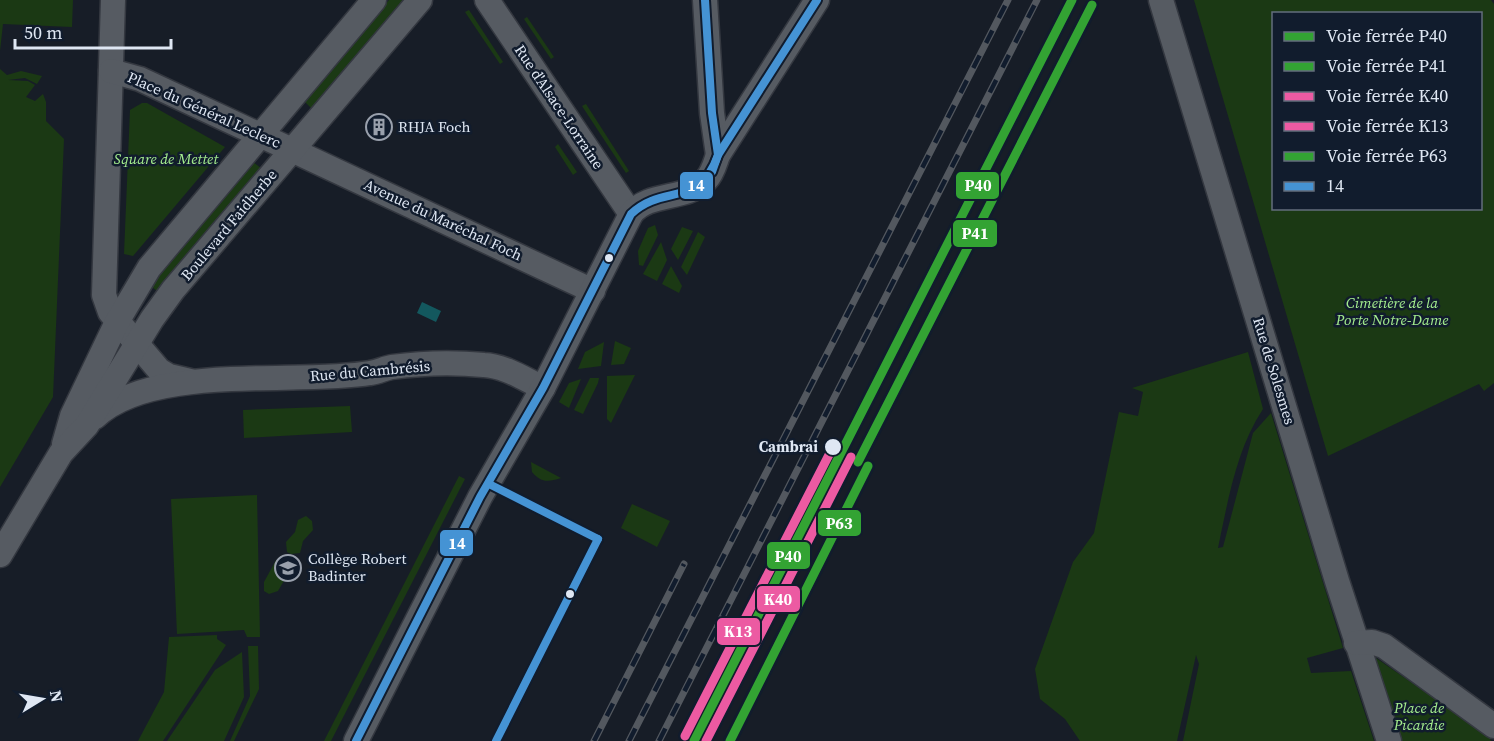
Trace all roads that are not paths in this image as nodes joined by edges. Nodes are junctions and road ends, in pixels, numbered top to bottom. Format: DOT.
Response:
graph roads {
  1 [pos="113,0"];
  2 [pos="374,0"];
  3 [pos="420,0"];
  4 [pos="488,0"];
  5 [pos="705,0"];
  6 [pos="817,0"];
  7 [pos="1161,0"];
  8 [pos="111,71"];
  9 [pos="262,135"];
  10 [pos="293,149"];
  11 [pos="718,154"];
  12 [pos="631,214"];
  13 [pos="593,291"];
  14 [pos="117,322"];
  15 [pos="137,343"];
  16 [pos="192,382"];
  17 [pos="543,388"];
  18 [pos="87,425"];
  19 [pos="61,453"];
  20 [pos="0,555"];
  21 [pos="1356,643"];
  22 [pos="1494,726"];
  23 [pos="356,741"];
  24 [pos="1389,741"];
  1 -- 8 [label="street"];
  2 -- 9 [label="street"];
  3 -- 10 [label="street, Boulevard Faidherbe"];
  4 -- 12 [label="street, Rue d'Alsace-Lorraine"];
  5 -- 11 [label="street"];
  6 -- 11 [label="street"];
  7 -- 21 [label="street, Rue de Solesmes"];
  8 -- 9 [label="street, Place du Général Leclerc"];
  8 -- 14 [label="street, Place du Général Leclerc"];
  9 -- 10 [label="street, Place du Général Leclerc"];
  9 -- 14 [label="street"];
  10 -- 13 [label="street, Avenue du Maréchal Foch"];
  10 -- 15 [label="street, Boulevard Faidherbe"];
  11 -- 12 [label="street"];
  12 -- 13 [label="street"];
  13 -- 17 [label="street"];
  14 -- 15 [label="street, Place du Général Leclerc"];
  14 -- 19 [label="street"];
  15 -- 16 [label="street, Rue du Cambrésis"];
  15 -- 18 [label="street, Boulevard Faidherbe"];
  16 -- 17 [label="street, Rue du Cambrésis"];
  16 -- 18 [label="street, Rue du Cambrésis"];
  17 -- 23 [label="street"];
  18 -- 19 [label="street"];
  19 -- 20 [label="street"];
  21 -- 22 [label="street"];
  21 -- 24 [label="street, Rue de Solesmes"];
}
